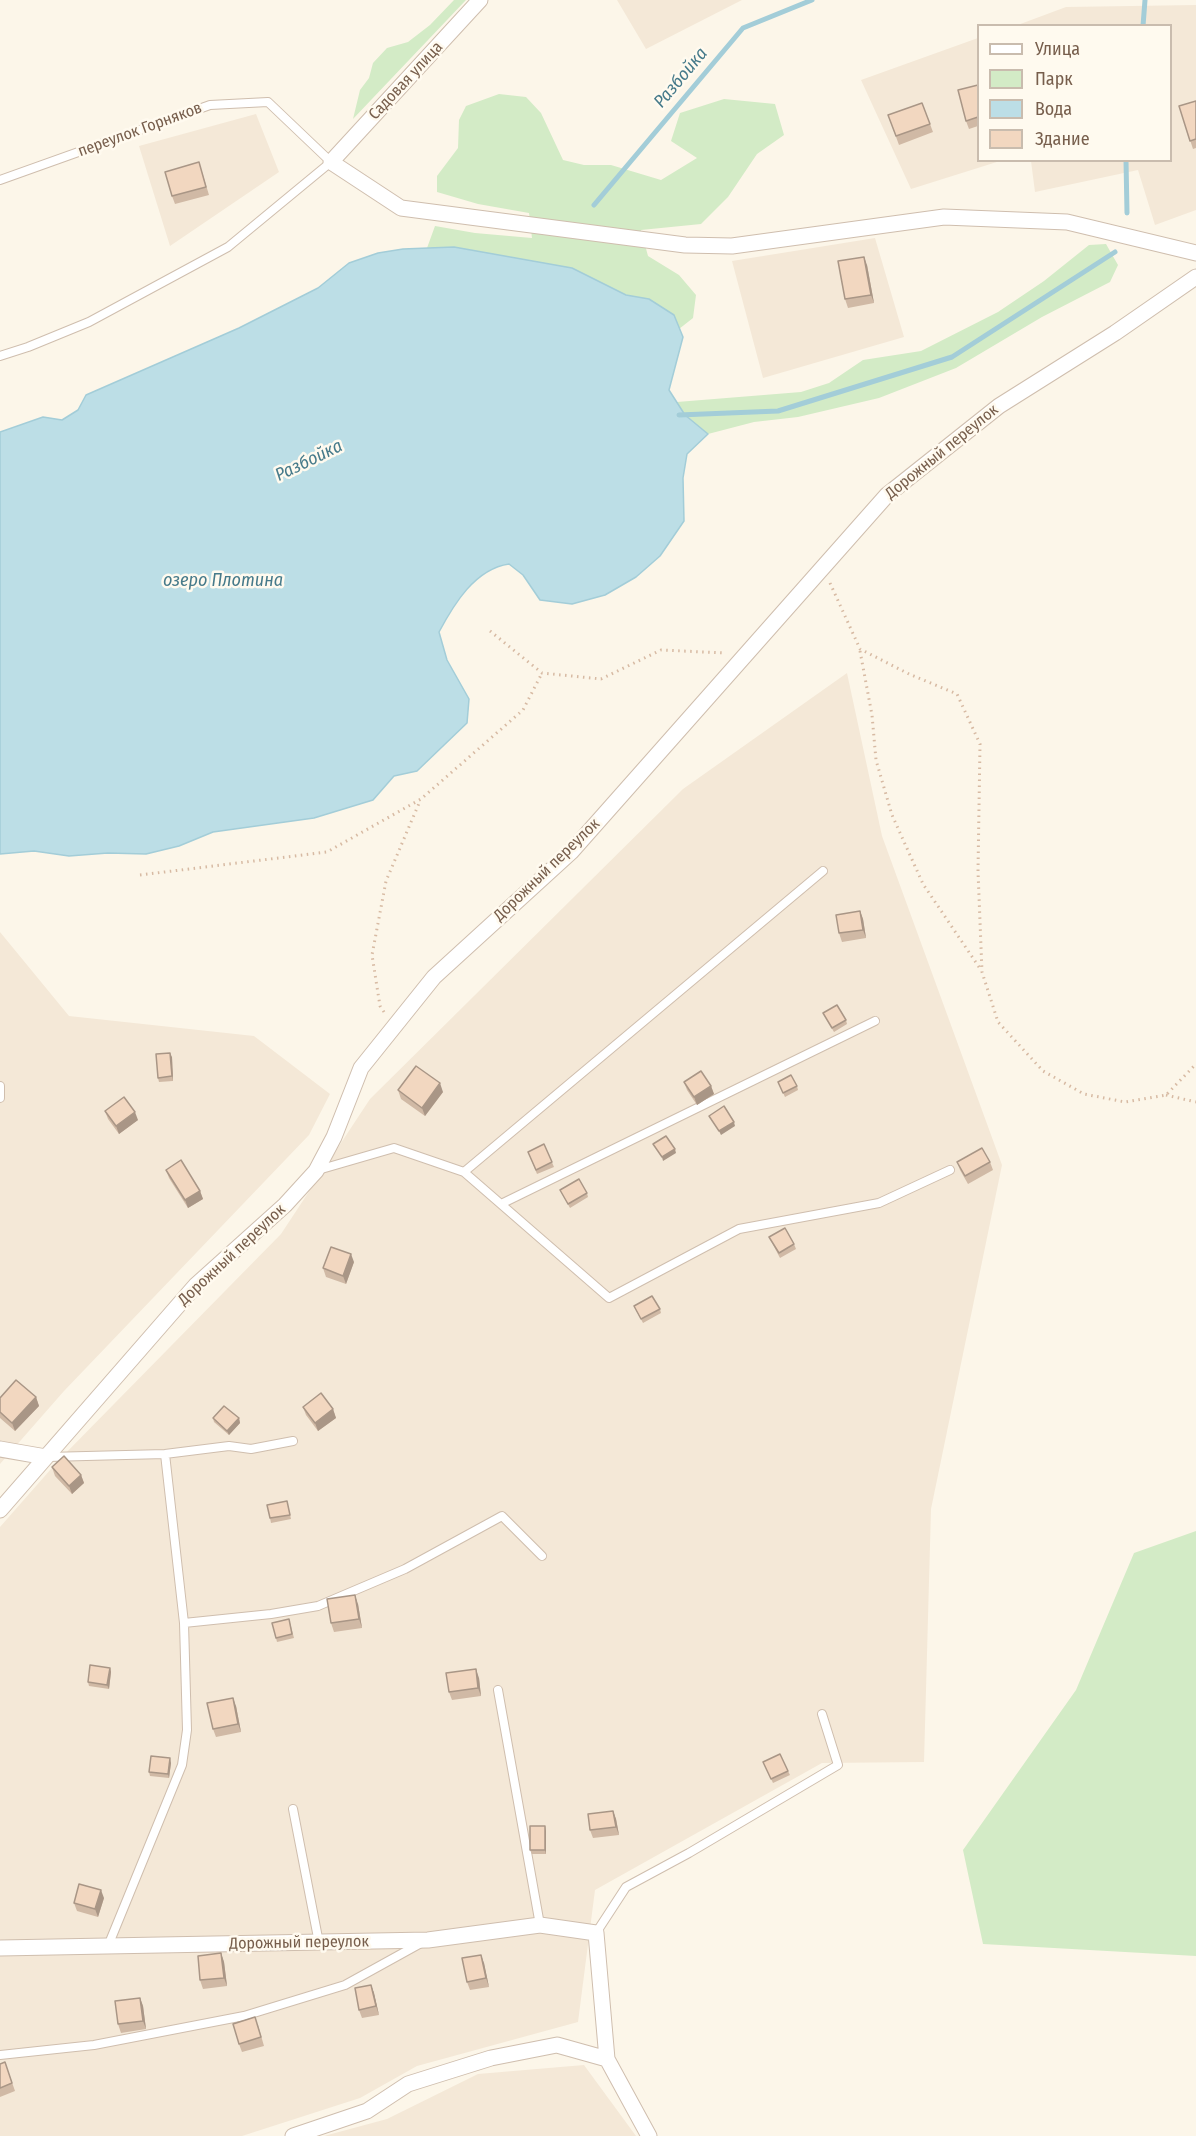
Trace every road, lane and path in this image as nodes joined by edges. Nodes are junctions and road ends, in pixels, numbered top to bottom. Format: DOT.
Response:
graph roads {
  1 [pos="480,0"];
  2 [pos="331,162"];
  3 [pos="0,180"];
  4 [pos="1196,253"];
  5 [pos="1196,277"];
  6 [pos="0,356"];
  7 [pos="824,568"];
  8 [pos="490,631"];
  9 [pos="860,649"];
  10 [pos="748,654"];
  11 [pos="542,673"];
  12 [pos="421,799"];
  13 [pos="823,871"];
  14 [pos="140,875"];
  15 [pos="982,972"];
  16 [pos="875,1021"];
  17 [pos="395,1026"];
  18 [pos="1196,1064"];
  19 [pos="0,1086"];
  20 [pos="1166,1095"];
  21 [pos="0,1098"];
  22 [pos="1196,1102"];
  23 [pos="950,1170"];
  24 [pos="316,1171"];
  25 [pos="464,1172"];
  26 [pos="501,1204"];
  27 [pos="293,1441"];
  28 [pos="0,1449"];
  29 [pos="165,1454"];
  30 [pos="46,1457"];
  31 [pos="0,1509"];
  32 [pos="542,1556"];
  33 [pos="184,1623"];
  34 [pos="498,1690"];
  35 [pos="822,1714"];
  36 [pos="293,1809"];
  37 [pos="540,1925"];
  38 [pos="596,1934"];
  39 [pos="428,1940"];
  40 [pos="319,1943"];
  41 [pos="108,1947"];
  42 [pos="0,1948"];
  43 [pos="0,2055"];
  44 [pos="607,2059"];
  45 [pos="293,2136"];
  46 [pos="649,2136"];
  1 -- 2 [label="street, Садовая улица"];
  2 -- 3 [label="lane, переулок Горняков"];
  2 -- 4 [label="street"];
  2 -- 6 [label="lane"];
  5 -- 7 [label="street, Дорожный переулок"];
  7 -- 9 [label="path"];
  7 -- 10 [label="street, Дорожный переулок"];
  8 -- 11 [label="path"];
  9 -- 15 [label="path"];
  9 -- 15 [label="path"];
  10 -- 11 [label="path"];
  10 -- 17 [label="street, Дорожный переулок"];
  11 -- 12 [label="path"];
  12 -- 14 [label="path"];
  12 -- 17 [label="path"];
  13 -- 25 [label="lane"];
  15 -- 20 [label="path"];
  16 -- 26 [label="lane"];
  17 -- 24 [label="street, Дорожный переулок"];
  18 -- 20 [label="path"];
  19 -- 21 [label="lane"];
  20 -- 22 [label="path"];
  23 -- 26 [label="lane"];
  24 -- 25 [label="lane"];
  24 -- 30 [label="street, Дорожный переулок"];
  25 -- 26 [label="lane"];
  27 -- 29 [label="lane"];
  28 -- 30 [label="street"];
  29 -- 30 [label="lane"];
  29 -- 33 [label="lane"];
  30 -- 31 [label="street, Дорожный переулок"];
  32 -- 33 [label="lane"];
  33 -- 41 [label="lane"];
  34 -- 37 [label="lane"];
  35 -- 38 [label="lane"];
  36 -- 40 [label="lane"];
  37 -- 38 [label="street, Дорожный переулок"];
  37 -- 39 [label="street, Дорожный переулок"];
  38 -- 44 [label="street"];
  39 -- 40 [label="street, Дорожный переулок"];
  39 -- 43 [label="lane"];
  40 -- 41 [label="street, Дорожный переулок"];
  41 -- 42 [label="street, Дорожный переулок"];
  44 -- 45 [label="street"];
  44 -- 46 [label="street"];
}
